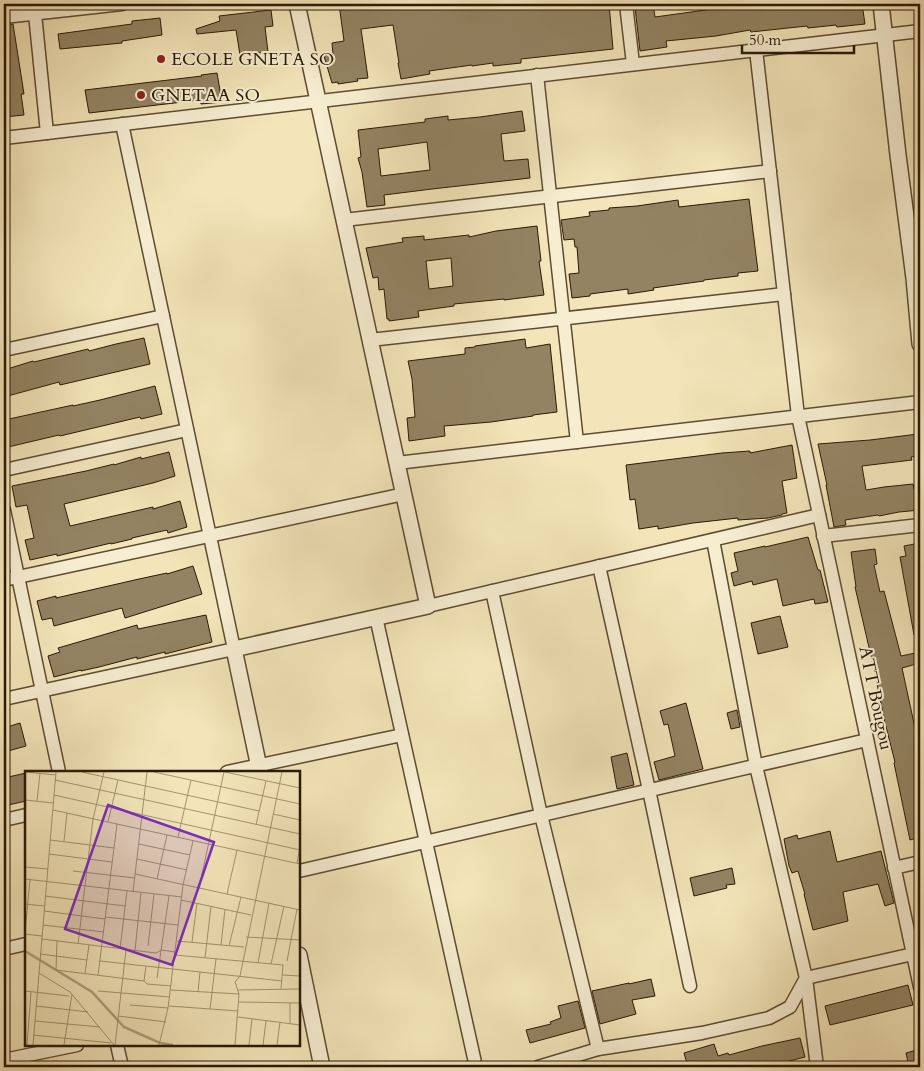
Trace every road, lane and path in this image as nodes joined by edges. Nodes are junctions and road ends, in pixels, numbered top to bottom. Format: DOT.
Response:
graph roads {
  1 [pos="122,4"];
  2 [pos="297,4"];
  3 [pos="626,4"];
  4 [pos="881,4"];
  5 [pos="34,9"];
  6 [pos="4,17"];
  7 [pos="920,31"];
  8 [pos="884,35"];
  9 [pos="756,50"];
  10 [pos="633,64"];
  11 [pos="537,76"];
  12 [pos="318,101"];
  13 [pos="122,124"];
  14 [pos="47,133"];
  15 [pos="4,138"];
  16 [pos="770,171"];
  17 [pos="550,196"];
  18 [pos="344,220"];
  19 [pos="784,294"];
  20 [pos="163,316"];
  21 [pos="563,319"];
  22 [pos="370,340"];
  23 [pos="920,344"];
  24 [pos="4,350"];
  25 [pos="920,402"];
  26 [pos="798,416"];
  27 [pos="187,430"];
  28 [pos="576,442"];
  29 [pos="397,463"];
  30 [pos="4,470"];
  31 [pos="404,494"];
  32 [pos="4,510"];
  33 [pos="819,515"];
  34 [pos="920,525"];
  35 [pos="210,536"];
  36 [pos="823,536"];
  37 [pos="713,540"];
  38 [pos="599,566"];
  39 [pos="18,577"];
  40 [pos="4,580"];
  41 [pos="492,591"];
  42 [pos="428,606"];
  43 [pos="376,617"];
  44 [pos="234,649"];
  45 [pos="42,691"];
  46 [pos="4,699"];
  47 [pos="402,735"];
  48 [pos="867,740"];
  49 [pos="756,766"];
  50 [pos="259,769"];
  51 [pos="59,771"];
  52 [pos="238,771"];
  53 [pos="649,790"];
  54 [pos="25,815"];
  55 [pos="541,815"];
  56 [pos="4,820"];
  57 [pos="426,842"];
  58 [pos="920,862"];
  59 [pos="894,868"];
  60 [pos="300,871"];
  61 [pos="25,944"];
  62 [pos="4,949"];
  63 [pos="913,954"];
  64 [pos="300,965"];
  65 [pos="806,978"];
  66 [pos="920,985"];
  67 [pos="690,986"];
  68 [pos="303,996"];
  69 [pos="72,1046"];
  70 [pos="117,1046"];
  71 [pos="598,1049"];
  72 [pos="4,1060"];
  73 [pos="122,1067"];
  74 [pos="322,1067"];
  75 [pos="476,1067"];
  76 [pos="538,1067"];
  77 [pos="817,1067"];
  1 -- 5 [label="street"];
  2 -- 12 [label="street"];
  3 -- 10 [label="street"];
  4 -- 8 [label="street"];
  5 -- 6 [label="street"];
  5 -- 14 [label="street"];
  7 -- 8 [label="street"];
  8 -- 9 [label="street"];
  8 -- 23 [label="street"];
  9 -- 10 [label="street"];
  9 -- 16 [label="street, ATT Bougou"];
  10 -- 11 [label="street"];
  11 -- 12 [label="street"];
  11 -- 17 [label="street"];
  12 -- 13 [label="street"];
  12 -- 18 [label="street"];
  13 -- 14 [label="street"];
  13 -- 20 [label="street"];
  14 -- 15 [label="street"];
  16 -- 17 [label="street"];
  16 -- 19 [label="street, ATT Bougou"];
  17 -- 18 [label="street"];
  17 -- 21 [label="street"];
  18 -- 22 [label="street"];
  19 -- 21 [label="street"];
  19 -- 26 [label="street, ATT Bougou"];
  20 -- 24 [label="street"];
  20 -- 27 [label="street"];
  21 -- 22 [label="street"];
  21 -- 28 [label="street"];
  22 -- 29 [label="street"];
  25 -- 26 [label="street"];
  26 -- 28 [label="street"];
  26 -- 33 [label="street, ATT Bougou"];
  27 -- 30 [label="street"];
  27 -- 35 [label="street"];
  28 -- 29 [label="street"];
  29 -- 31 [label="street"];
  31 -- 35 [label="street"];
  31 -- 42 [label="street"];
  32 -- 39 [label="street"];
  33 -- 36 [label="street, ATT Bougou"];
  33 -- 37 [label="street"];
  34 -- 36 [label="street"];
  35 -- 39 [label="street"];
  35 -- 44 [label="street"];
  36 -- 48 [label="street, ATT Bougou"];
  37 -- 38 [label="street"];
  37 -- 49 [label="street"];
  38 -- 41 [label="street"];
  38 -- 53 [label="street"];
  39 -- 40 [label="street"];
  39 -- 45 [label="street"];
  41 -- 42 [label="street"];
  41 -- 55 [label="street"];
  42 -- 43 [label="street"];
  43 -- 44 [label="street"];
  43 -- 47 [label="street"];
  44 -- 45 [label="street"];
  44 -- 50 [label="street"];
  45 -- 46 [label="street"];
  45 -- 51 [label="street"];
  47 -- 50 [label="street"];
  47 -- 57 [label="street"];
  48 -- 49 [label="street"];
  48 -- 59 [label="street, ATT Bougou"];
  49 -- 53 [label="street"];
  49 -- 65 [label="street"];
  50 -- 52 [label="street"];
  53 -- 55 [label="street"];
  53 -- 67 [label="street"];
  54 -- 56 [label="street"];
  55 -- 57 [label="street"];
  55 -- 71 [label="street"];
  57 -- 60 [label="street"];
  57 -- 75 [label="street"];
  58 -- 59 [label="street"];
  59 -- 63 [label="street, ATT Bougou"];
  61 -- 62 [label="street"];
  63 -- 65 [label="street"];
  63 -- 66 [label="street, ATT Bougou"];
  64 -- 68 [label="street"];
  65 -- 71 [label="street"];
  65 -- 77 [label="street"];
  68 -- 74 [label="street"];
  69 -- 72 [label="street"];
  70 -- 73 [label="street"];
  71 -- 76 [label="street"];
}
